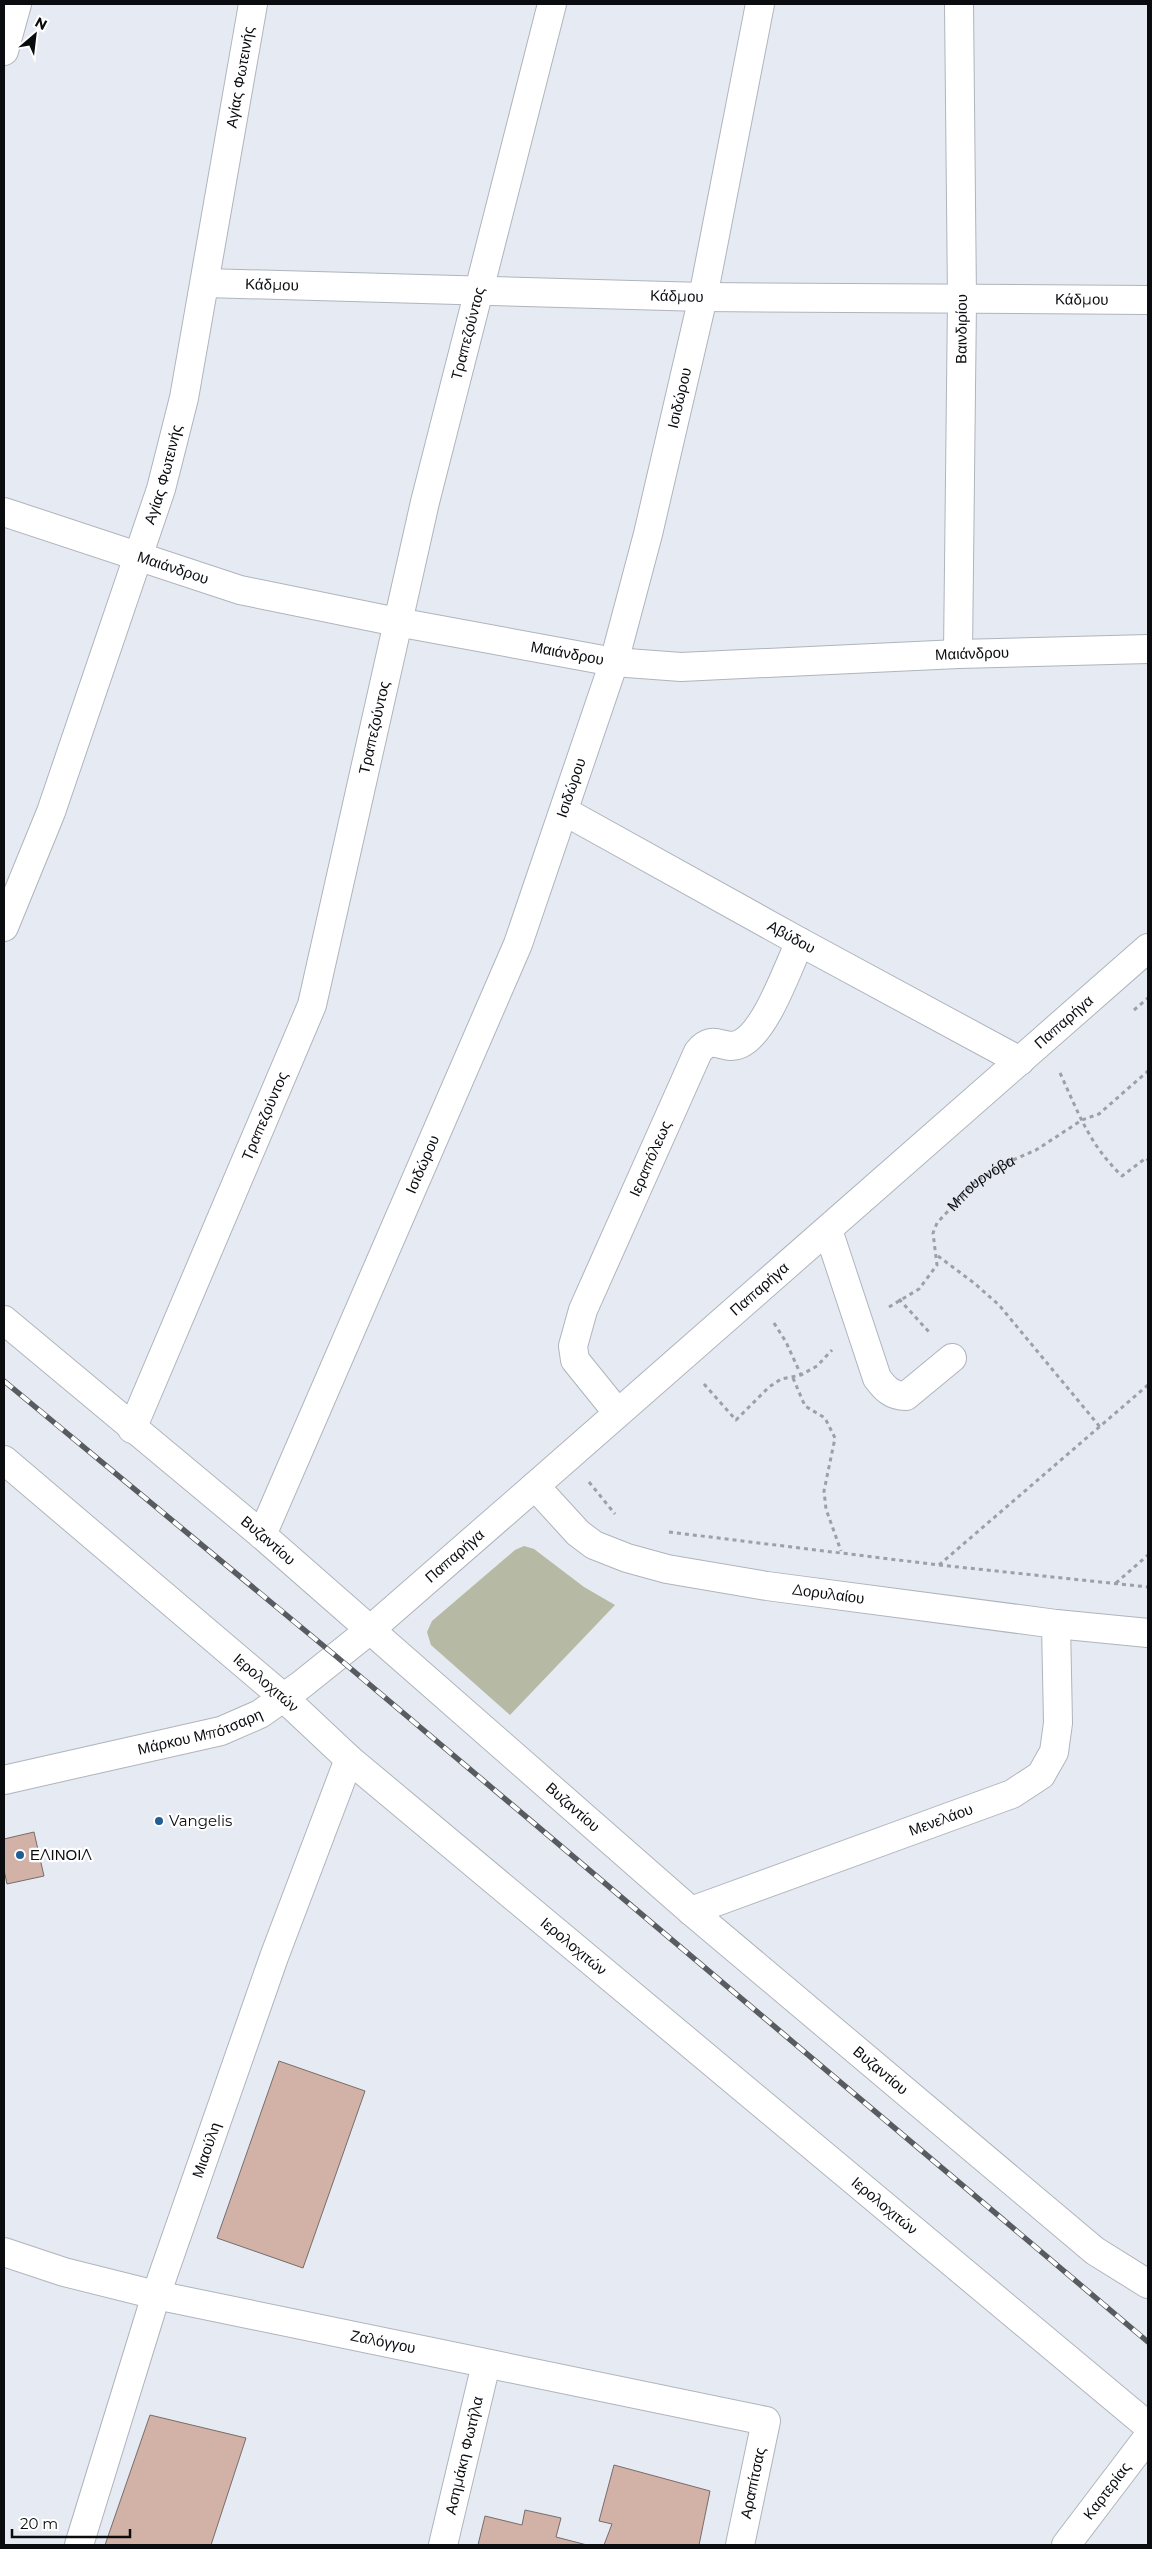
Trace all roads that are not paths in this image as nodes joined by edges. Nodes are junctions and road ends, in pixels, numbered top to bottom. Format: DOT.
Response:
graph roads {
  1 [pos="17,4"];
  2 [pos="253,4"];
  3 [pos="552,4"];
  4 [pos="760,4"];
  5 [pos="959,4"];
  6 [pos="4,52"];
  7 [pos="206,283"];
  8 [pos="479,293"];
  9 [pos="703,298"];
  10 [pos="962,300"];
  11 [pos="1148,300"];
  12 [pos="4,512"];
  13 [pos="139,558"];
  14 [pos="397,622"];
  15 [pos="1148,649"];
  16 [pos="958,654"];
  17 [pos="614,662"];
  18 [pos="564,811"];
  19 [pos="4,927"];
  20 [pos="800,942"];
  21 [pos="1148,948"];
  22 [pos="1020,1061"];
  23 [pos="828,1230"];
  24 [pos="4,1320"];
  25 [pos="952,1358"];
  26 [pos="617,1412"];
  27 [pos="132,1429"];
  28 [pos="4,1460"];
  29 [pos="535,1486"];
  30 [pos="262,1535"];
  31 [pos="1056,1624"];
  32 [pos="370,1629"];
  33 [pos="1148,1633"];
  34 [pos="283,1697"];
  35 [pos="349,1759"];
  36 [pos="4,1780"];
  37 [pos="692,1911"];
  38 [pos="4,2252"];
  39 [pos="1148,2284"];
  40 [pos="156,2296"];
  41 [pos="486,2364"];
  42 [pos="766,2422"];
  43 [pos="1148,2426"];
  44 [pos="1148,2437"];
  45 [pos="80,2545"];
  46 [pos="443,2545"];
  47 [pos="740,2545"];
  48 [pos="1066,2545"];
  1 -- 6 [label="street"];
  2 -- 7 [label="street, Αγίας Φωτεινής"];
  3 -- 8 [label="street, Τραπεζούντος"];
  4 -- 9 [label="street, Ισιδώρου"];
  5 -- 10 [label="street, Βαινδιρίου"];
  7 -- 8 [label="street, Κάδμου"];
  7 -- 13 [label="street, Αγίας Φωτεινής"];
  8 -- 9 [label="street, Κάδμου"];
  8 -- 14 [label="street, Τραπεζούντος"];
  9 -- 10 [label="street, Κάδμου"];
  9 -- 17 [label="street, Ισιδώρου"];
  10 -- 11 [label="street, Κάδμου"];
  10 -- 16 [label="street, Βαινδιρίου"];
  12 -- 13 [label="street, Μαιάνδρου"];
  13 -- 14 [label="street, Μαιάνδρου"];
  13 -- 19 [label="street, Αγίας Φωτεινής"];
  14 -- 17 [label="street, Μαιάνδρου"];
  14 -- 27 [label="street, Τραπεζούντος"];
  15 -- 16 [label="street, Μαιάνδρου"];
  16 -- 17 [label="street, Μαιάνδρου"];
  17 -- 18 [label="street, Ισιδώρου"];
  18 -- 20 [label="street, Αβύδου"];
  18 -- 30 [label="street, Ισιδώρου"];
  20 -- 22 [label="street, Αβύδου"];
  20 -- 26 [label="street, Ιεραπόλεως"];
  21 -- 22 [label="street, Παπαρήγα"];
  22 -- 23 [label="street, Παπαρήγα"];
  23 -- 25 [label="street"];
  23 -- 26 [label="street, Παπαρήγα"];
  24 -- 27 [label="street, Βυζαντίου"];
  26 -- 29 [label="street, Παπαρήγα"];
  27 -- 30 [label="street, Βυζαντίου"];
  28 -- 34 [label="street, Ιερολοχιτών"];
  29 -- 31 [label="street, Δορυλαίου"];
  29 -- 32 [label="street, Παπαρήγα"];
  30 -- 32 [label="street, Βυζαντίου"];
  31 -- 33 [label="street, Δορυλαίου"];
  31 -- 37 [label="street, Μενελάου"];
  32 -- 34 [label="street, Μάρκου Μπότσαρη"];
  32 -- 37 [label="street, Βυζαντίου"];
  34 -- 35 [label="street, Ιερολοχιτών"];
  34 -- 36 [label="street, Μάρκου Μπότσαρη"];
  35 -- 40 [label="street, Μιαούλη"];
  35 -- 43 [label="street, Ιερολοχιτών"];
  37 -- 39 [label="street, Βυζαντίου"];
  38 -- 40 [label="street, Ζαλόγγου"];
  40 -- 41 [label="street, Ζαλόγγου"];
  40 -- 45 [label="street, Μιαούλη"];
  41 -- 42 [label="street, Ζαλόγγου"];
  41 -- 46 [label="street, Ασημάκη Φωτήλα"];
  42 -- 47 [label="street, Αραπίτσας"];
  44 -- 48 [label="street, Καρτερίας"];
}
